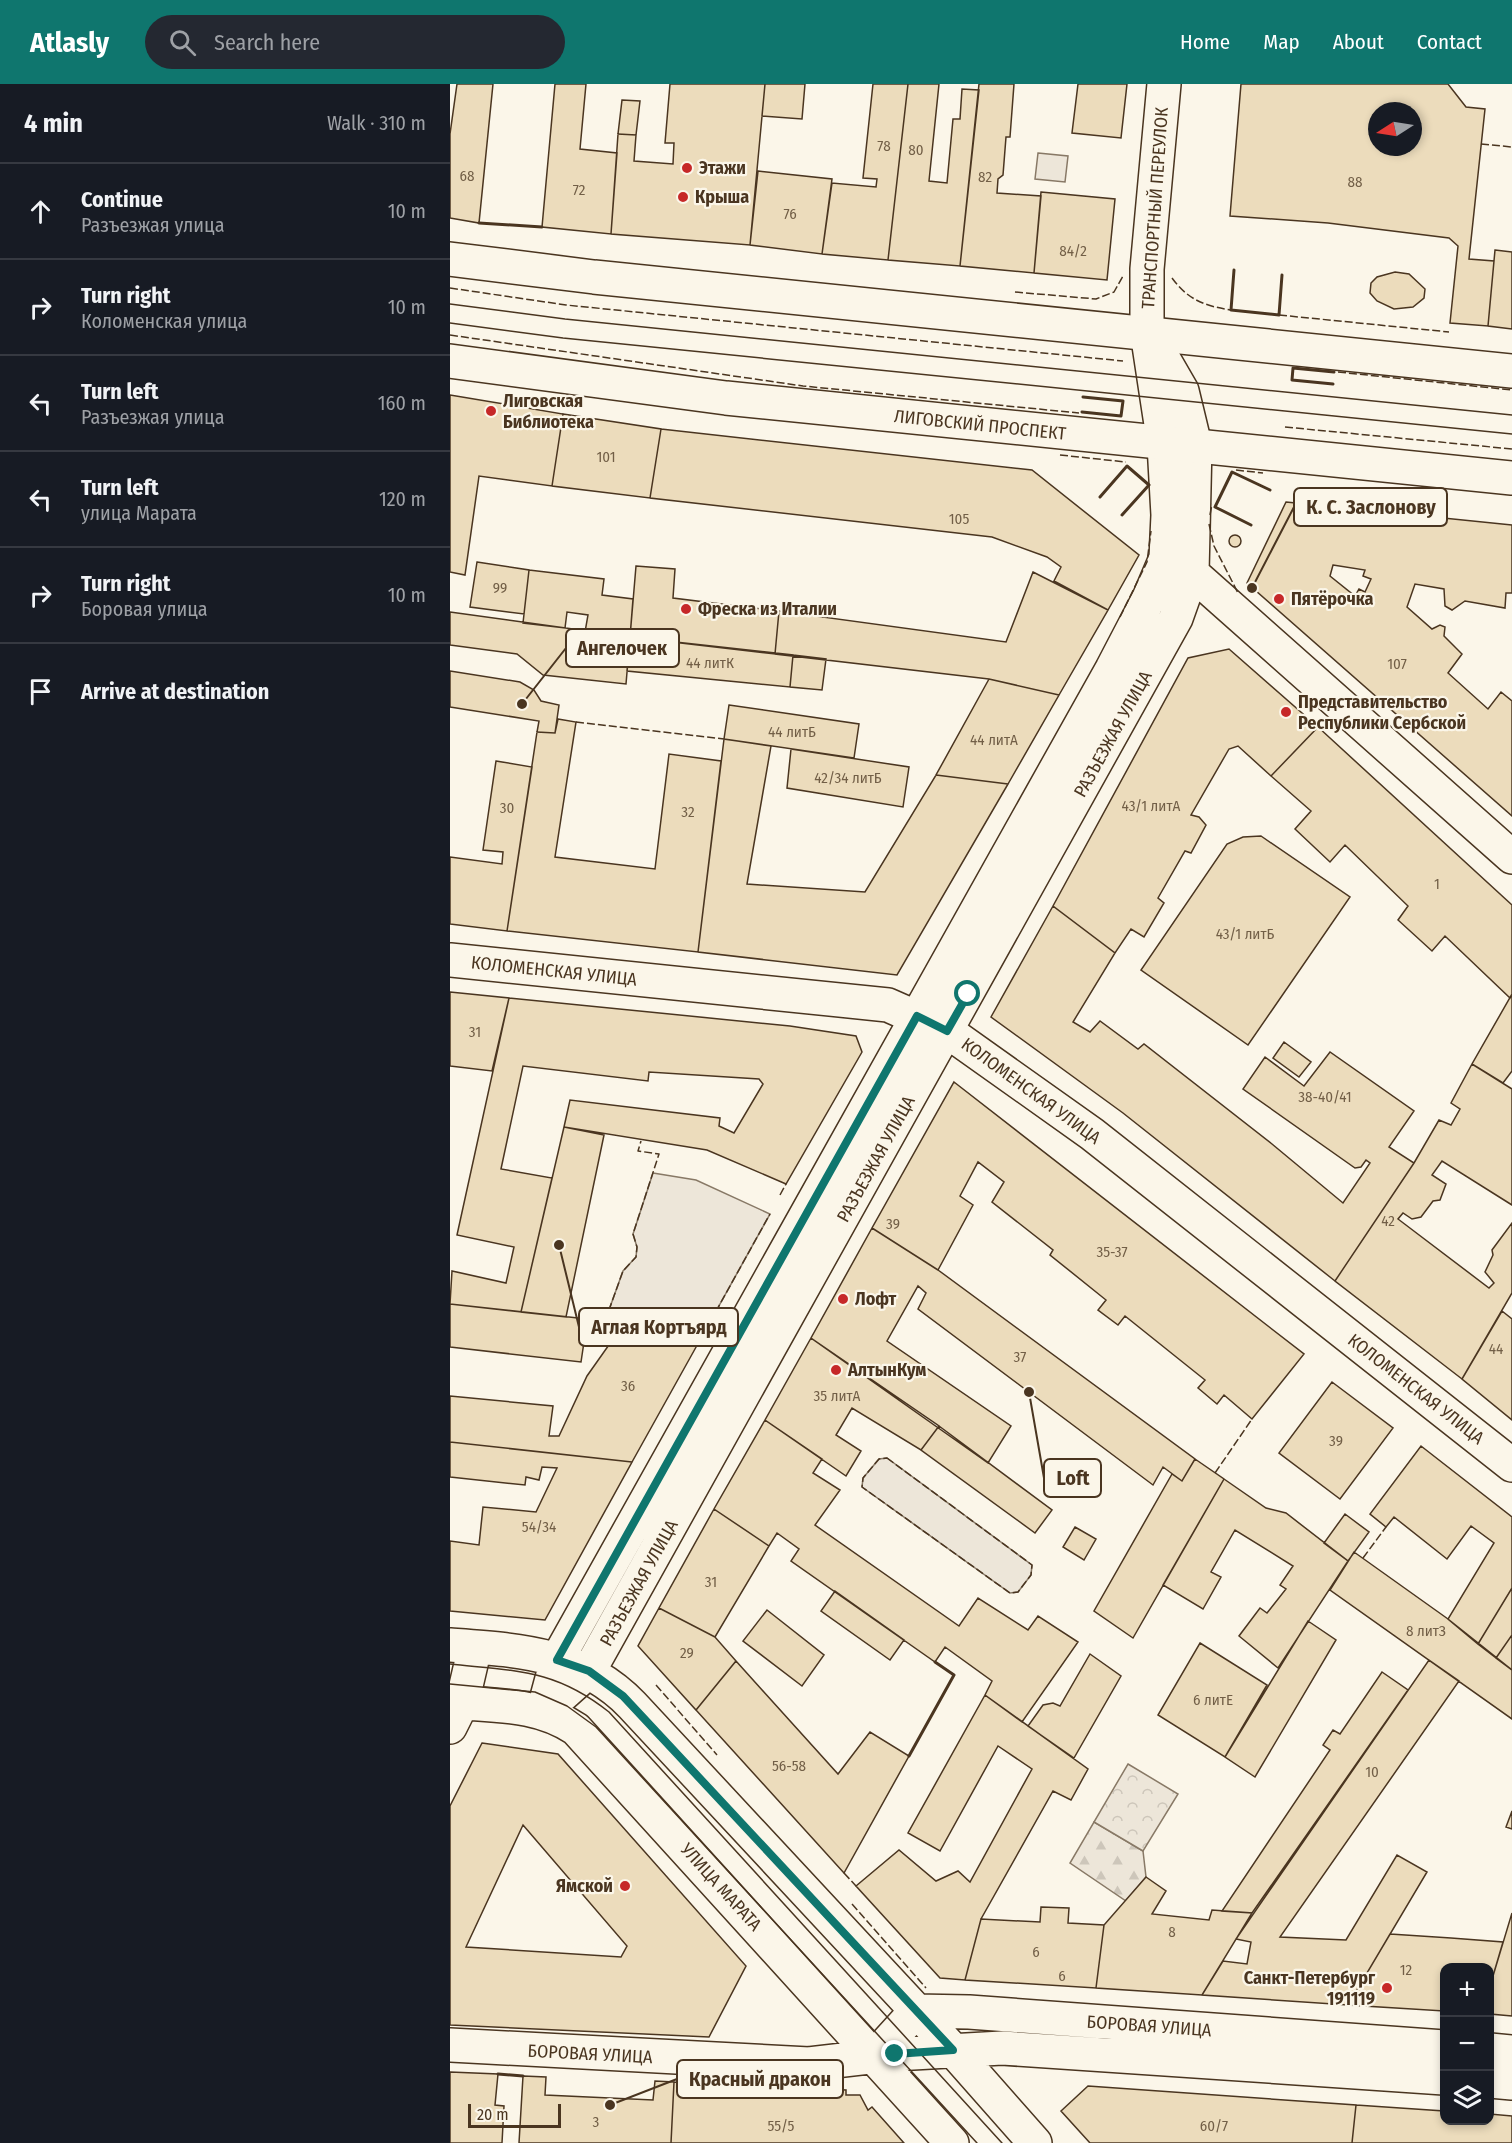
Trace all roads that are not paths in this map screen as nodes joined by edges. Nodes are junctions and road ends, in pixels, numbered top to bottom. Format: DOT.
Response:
graph roads {
  1 [pos="1164,84"];
  2 [pos="450,259"];
  3 [pos="1147,332"];
  4 [pos="450,360"];
  5 [pos="1512,371"];
  6 [pos="1179,444"];
  7 [pos="1512,478"];
  8 [pos="1179,566"];
  9 [pos="1512,856"];
  10 [pos="450,960"];
  11 [pos="917,1016"];
  12 [pos="947,1031"];
  13 [pos="1512,1465"];
  14 [pos="463,1646"];
  15 [pos="557,1660"];
  16 [pos="589,1671"];
  17 [pos="453,1702"];
  18 [pos="543,1712"];
  19 [pos="916,2011"];
  20 [pos="450,2045"];
  21 [pos="1440,2047"];
  22 [pos="953,2050"];
  23 [pos="1494,2050"];
  24 [pos="1512,2052"];
  25 [pos="874,2056"];
  26 [pos="1440,2078"];
  27 [pos="1494,2081"];
  28 [pos="1512,2083"];
  29 [pos="952,2143"];
  30 [pos="1035,2143"];
  1 -- 3 [label="street, ТРАНСПОРТНЫЙ ПЕРЕУЛОК"];
  2 -- 3 [label="street"];
  3 -- 5 [label="street"];
  3 -- 6 [label="street, ТРАНСПОРТНЫЙ ПЕРЕУЛОК"];
  4 -- 6 [label="street, ЛИГОВСКИЙ ПРОСПЕКТ"];
  6 -- 7 [label="street, ЛИГОВСКИЙ ПРОСПЕКТ"];
  6 -- 8 [label="street, ТРАНСПОРТНЫЙ ПЕРЕУЛОК"];
  8 -- 9 [label="street"];
  8 -- 11 [label="street, РАЗЪЕЗЖАЯ УЛИЦА"];
  8 -- 12 [label="street, РАЗЪЕЗЖАЯ УЛИЦА"];
  10 -- 11 [label="street, КОЛОМЕНСКАЯ УЛИЦА"];
  11 -- 12 [label="street, КОЛОМЕНСКАЯ УЛИЦА"];
  11 -- 15 [label="street, РАЗЪЕЗЖАЯ УЛИЦА"];
  12 -- 13 [label="street, КОЛОМЕНСКАЯ УЛИЦА"];
  12 -- 16 [label="street, РАЗЪЕЗЖАЯ УЛИЦА"];
  14 -- 15 [label="street"];
  14 -- 17 [label="street"];
  15 -- 16 [label="street"];
  15 -- 18 [label="street, РАЗЪЕЗЖАЯ УЛИЦА"];
  16 -- 18 [label="street, РАЗЪЕЗЖАЯ УЛИЦА"];
  16 -- 19 [label="street"];
  17 -- 18 [label="street, УЛИЦА МАРАТА"];
  18 -- 25 [label="street, УЛИЦА МАРАТА"];
  19 -- 21 [label="street, БОРОВАЯ УЛИЦА"];
  19 -- 22 [label="street"];
  19 -- 25 [label="street"];
  20 -- 25 [label="street, БОРОВАЯ УЛИЦА"];
  22 -- 25 [label="street, БОРОВАЯ УЛИЦА"];
  22 -- 26 [label="street, БОРОВАЯ УЛИЦА"];
  22 -- 30 [label="street"];
  23 -- 24 [label="street"];
  25 -- 29 [label="street, УЛИЦА МАРАТА"];
  27 -- 28 [label="street"];
}
